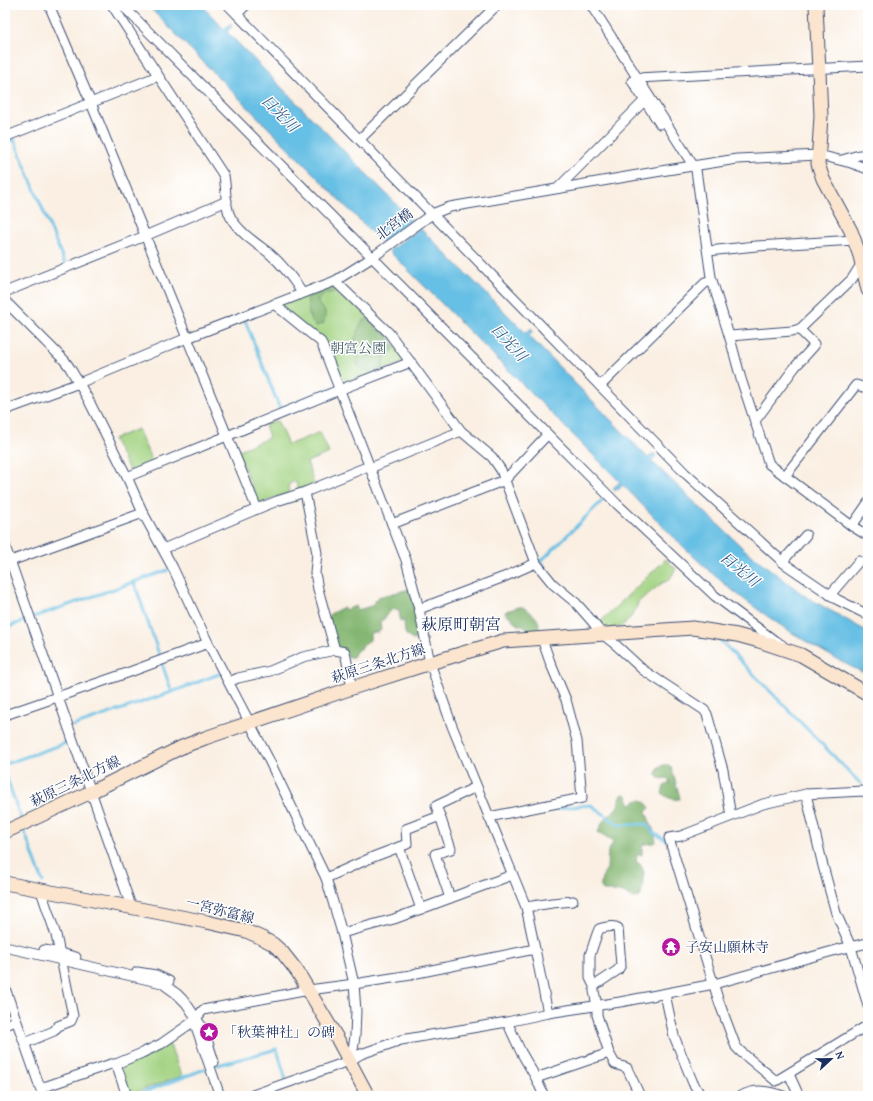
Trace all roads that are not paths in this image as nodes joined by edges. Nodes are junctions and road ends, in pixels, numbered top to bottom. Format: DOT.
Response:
graph roads {
  1 [pos="49,5"];
  2 [pos="112,5"];
  3 [pos="122,5"];
  4 [pos="228,5"];
  5 [pos="246,5"];
  6 [pos="497,5"];
  7 [pos="585,5"];
  8 [pos="591,5"];
  9 [pos="816,5"];
  10 [pos="237,14"];
  11 [pos="868,66"];
  12 [pos="819,69"];
  13 [pos="158,76"];
  14 [pos="637,78"];
  15 [pos="647,98"];
  16 [pos="91,103"];
  17 [pos="5,138"];
  18 [pos="360,139"];
  19 [pos="819,155"];
  20 [pos="868,155"];
  21 [pos="840,160"];
  22 [pos="690,166"];
  23 [pos="868,170"];
  24 [pos="558,188"];
  25 [pos="227,201"];
  26 [pos="432,214"];
  27 [pos="145,236"];
  28 [pos="854,240"];
  29 [pos="708,250"];
  30 [pos="373,258"];
  31 [pos="862,263"];
  32 [pos="335,281"];
  33 [pos="712,281"];
  34 [pos="868,290"];
  35 [pos="5,292"];
  36 [pos="302,293"];
  37 [pos="5,301"];
  38 [pos="274,304"];
  39 [pos="799,329"];
  40 [pos="730,336"];
  41 [pos="187,338"];
  42 [pos="411,362"];
  43 [pos="79,383"];
  44 [pos="600,386"];
  45 [pos="863,387"];
  46 [pos="339,390"];
  47 [pos="5,410"];
  48 [pos="755,421"];
  49 [pos="461,432"];
  50 [pos="547,435"];
  51 [pos="228,437"];
  52 [pos="370,468"];
  53 [pos="785,476"];
  54 [pos="127,477"];
  55 [pos="505,480"];
  56 [pos="305,492"];
  57 [pos="868,503"];
  58 [pos="258,509"];
  59 [pos="143,513"];
  60 [pos="392,524"];
  61 [pos="852,526"];
  62 [pos="806,535"];
  63 [pos="868,536"];
  64 [pos="5,546"];
  65 [pos="163,549"];
  66 [pos="859,561"];
  67 [pos="7,562"];
  68 [pos="536,562"];
  69 [pos="782,562"];
  70 [pos="830,595"];
  71 [pos="420,609"];
  72 [pos="868,615"];
  73 [pos="602,634"];
  74 [pos="542,639"];
  75 [pos="208,643"];
  76 [pos="335,650"];
  77 [pos="801,655"];
  78 [pos="430,663"];
  79 [pos="229,682"];
  80 [pos="352,688"];
  81 [pos="868,694"];
  82 [pos="58,696"];
  83 [pos="5,715"];
  84 [pos="249,723"];
  85 [pos="476,787"];
  86 [pos="91,792"];
  87 [pos="868,793"];
  88 [pos="806,794"];
  89 [pos="440,816"];
  90 [pos="488,816"];
  91 [pos="731,816"];
  92 [pos="5,832"];
  93 [pos="399,848"];
  94 [pos="512,875"];
  95 [pos="326,878"];
  96 [pos="5,883"];
  97 [pos="41,891"];
  98 [pos="450,898"];
  99 [pos="572,901"];
  100 [pos="130,907"];
  101 [pos="526,907"];
  102 [pos="421,909"];
  103 [pos="342,932"];
  104 [pos="5,941"];
  105 [pos="868,943"];
  106 [pos="5,947"];
  107 [pos="851,947"];
  108 [pos="535,950"];
  109 [pos="61,956"];
  110 [pos="354,984"];
  111 [pos="714,984"];
  112 [pos="594,986"];
  113 [pos="5,988"];
  114 [pos="309,990"];
  115 [pos="665,994"];
  116 [pos="597,1006"];
  117 [pos="868,1006"];
  118 [pos="548,1013"];
  119 [pos="196,1018"];
  120 [pos="16,1021"];
  121 [pos="507,1022"];
  122 [pos="5,1025"];
  123 [pos="868,1025"];
  124 [pos="25,1042"];
  125 [pos="609,1053"];
  126 [pos="349,1061"];
  127 [pos="116,1064"];
  128 [pos="789,1074"];
  129 [pos="536,1078"];
  130 [pos="776,1081"];
  131 [pos="42,1092"];
  132 [pos="765,1095"];
  133 [pos="127,1096"];
  134 [pos="220,1096"];
  135 [pos="225,1096"];
  136 [pos="250,1096"];
  137 [pos="368,1096"];
  138 [pos="544,1096"];
  139 [pos="640,1096"];
  140 [pos="701,1096"];
  141 [pos="741,1096"];
  142 [pos="783,1096"];
  143 [pos="799,1096"];
  1 -- 16 [label="street"];
  2 -- 13 [label="street"];
  3 -- 30 [label="street"];
  4 -- 10 [label="street"];
  5 -- 10 [label="street"];
  6 -- 18 [label="street"];
  7 -- 15 [label="street"];
  8 -- 14 [label="street"];
  9 -- 12 [label="main road"];
  10 -- 18 [label="street"];
  11 -- 12 [label="street"];
  12 -- 14 [label="street"];
  12 -- 19 [label="main road"];
  13 -- 16 [label="street"];
  13 -- 25 [label="street"];
  14 -- 15 [label="street"];
  15 -- 22 [label="street"];
  15 -- 24 [label="street"];
  16 -- 17 [label="street"];
  16 -- 27 [label="street"];
  18 -- 26 [label="street"];
  19 -- 21 [label="street, 北宮橋"];
  19 -- 22 [label="street, 北宮橋"];
  19 -- 28 [label="main road"];
  20 -- 21 [label="street"];
  21 -- 23 [label="street, 北宮橋"];
  22 -- 24 [label="street, 北宮橋"];
  22 -- 29 [label="street"];
  24 -- 26 [label="street, 北宮橋"];
  25 -- 27 [label="street"];
  25 -- 36 [label="street"];
  26 -- 30 [label="street, 北宮橋"];
  26 -- 44 [label="street"];
  27 -- 35 [label="street"];
  27 -- 41 [label="street"];
  28 -- 29 [label="street"];
  28 -- 31 [label="main road"];
  29 -- 33 [label="street"];
  30 -- 32 [label="street, 北宮橋"];
  30 -- 50 [label="street"];
  31 -- 34 [label="main road"];
  31 -- 39 [label="street"];
  32 -- 36 [label="street, 北宮橋"];
  32 -- 42 [label="street"];
  33 -- 40 [label="street"];
  33 -- 44 [label="street"];
  36 -- 38 [label="street, 北宮橋"];
  37 -- 43 [label="street"];
  38 -- 41 [label="street, 北宮橋"];
  38 -- 46 [label="street"];
  39 -- 40 [label="street"];
  39 -- 48 [label="street"];
  40 -- 48 [label="street"];
  41 -- 43 [label="street, 北宮橋"];
  41 -- 51 [label="street"];
  42 -- 46 [label="street"];
  42 -- 49 [label="street"];
  43 -- 47 [label="street, 北宮橋"];
  43 -- 54 [label="street"];
  44 -- 69 [label="street"];
  45 -- 53 [label="street"];
  46 -- 51 [label="street"];
  46 -- 52 [label="street"];
  48 -- 53 [label="street"];
  49 -- 52 [label="street"];
  49 -- 55 [label="street"];
  50 -- 55 [label="street"];
  50 -- 77 [label="street"];
  51 -- 54 [label="street"];
  51 -- 58 [label="street"];
  52 -- 56 [label="street"];
  52 -- 60 [label="street"];
  53 -- 61 [label="street"];
  54 -- 59 [label="street"];
  55 -- 60 [label="street"];
  55 -- 68 [label="street"];
  56 -- 58 [label="street"];
  56 -- 76 [label="street"];
  57 -- 61 [label="street"];
  58 -- 65 [label="street"];
  59 -- 65 [label="street"];
  59 -- 67 [label="street"];
  60 -- 71 [label="street"];
  61 -- 63 [label="street"];
  62 -- 69 [label="street"];
  64 -- 67 [label="street"];
  65 -- 75 [label="street"];
  66 -- 70 [label="street"];
  67 -- 82 [label="street"];
  68 -- 71 [label="street"];
  68 -- 73 [label="street"];
  69 -- 70 [label="street"];
  70 -- 72 [label="street"];
  71 -- 78 [label="street"];
  73 -- 74 [label="main road, 萩原三条北方線"];
  73 -- 77 [label="main road, 萩原三条北方線"];
  73 -- 91 [label="street"];
  74 -- 78 [label="main road, 萩原三条北方線"];
  74 -- 90 [label="street"];
  75 -- 79 [label="street"];
  75 -- 82 [label="street"];
  76 -- 79 [label="street"];
  76 -- 80 [label="street"];
  77 -- 81 [label="main road, 萩原三条北方線"];
  78 -- 80 [label="main road, 萩原三条北方線"];
  78 -- 85 [label="street"];
  79 -- 84 [label="street"];
  80 -- 84 [label="main road, 萩原三条北方線"];
  82 -- 83 [label="street"];
  82 -- 86 [label="street"];
  84 -- 86 [label="main road, 萩原三条北方線"];
  84 -- 95 [label="street"];
  85 -- 89 [label="street"];
  85 -- 90 [label="street"];
  86 -- 92 [label="main road, 萩原三条北方線"];
  86 -- 100 [label="street"];
  87 -- 88 [label="street"];
  88 -- 91 [label="street"];
  88 -- 107 [label="street"];
  89 -- 93 [label="street"];
  89 -- 98 [label="street"];
  90 -- 94 [label="street"];
  91 -- 111 [label="street"];
  93 -- 95 [label="street"];
  93 -- 102 [label="street"];
  94 -- 98 [label="street"];
  94 -- 101 [label="street"];
  95 -- 103 [label="street"];
  96 -- 97 [label="main road, 一宮弥富線"];
  97 -- 100 [label="main road, 一宮弥富線"];
  97 -- 109 [label="street"];
  98 -- 102 [label="street"];
  99 -- 101 [label="street"];
  100 -- 114 [label="main road, 一宮弥富線"];
  101 -- 108 [label="street"];
  102 -- 103 [label="street"];
  103 -- 110 [label="street"];
  104 -- 109 [label="street"];
  105 -- 107 [label="street"];
  106 -- 109 [label="street"];
  107 -- 111 [label="street"];
  107 -- 117 [label="street"];
  108 -- 110 [label="street"];
  108 -- 118 [label="street"];
  109 -- 119 [label="street"];
  109 -- 124 [label="street"];
  110 -- 114 [label="street"];
  110 -- 126 [label="street"];
  111 -- 115 [label="street"];
  111 -- 130 [label="street"];
  112 -- 112 [label="street"];
  112 -- 116 [label="street"];
  113 -- 120 [label="street"];
  114 -- 119 [label="street"];
  114 -- 126 [label="main road, 一宮弥富線"];
  115 -- 116 [label="street"];
  115 -- 140 [label="street"];
  116 -- 118 [label="street"];
  116 -- 125 [label="street"];
  118 -- 121 [label="street"];
  119 -- 127 [label="street"];
  119 -- 134 [label="street"];
  119 -- 135 [label="street"];
  120 -- 122 [label="street"];
  120 -- 124 [label="street"];
  121 -- 126 [label="street"];
  121 -- 129 [label="street"];
  123 -- 128 [label="street"];
  124 -- 131 [label="street"];
  125 -- 129 [label="street"];
  125 -- 139 [label="street"];
  126 -- 136 [label="street"];
  126 -- 137 [label="main road, 一宮弥富線"];
  127 -- 131 [label="street"];
  127 -- 133 [label="street"];
  128 -- 130 [label="street"];
  128 -- 143 [label="street"];
  129 -- 138 [label="street"];
  130 -- 132 [label="street"];
  132 -- 141 [label="street"];
  132 -- 142 [label="street"];
}
